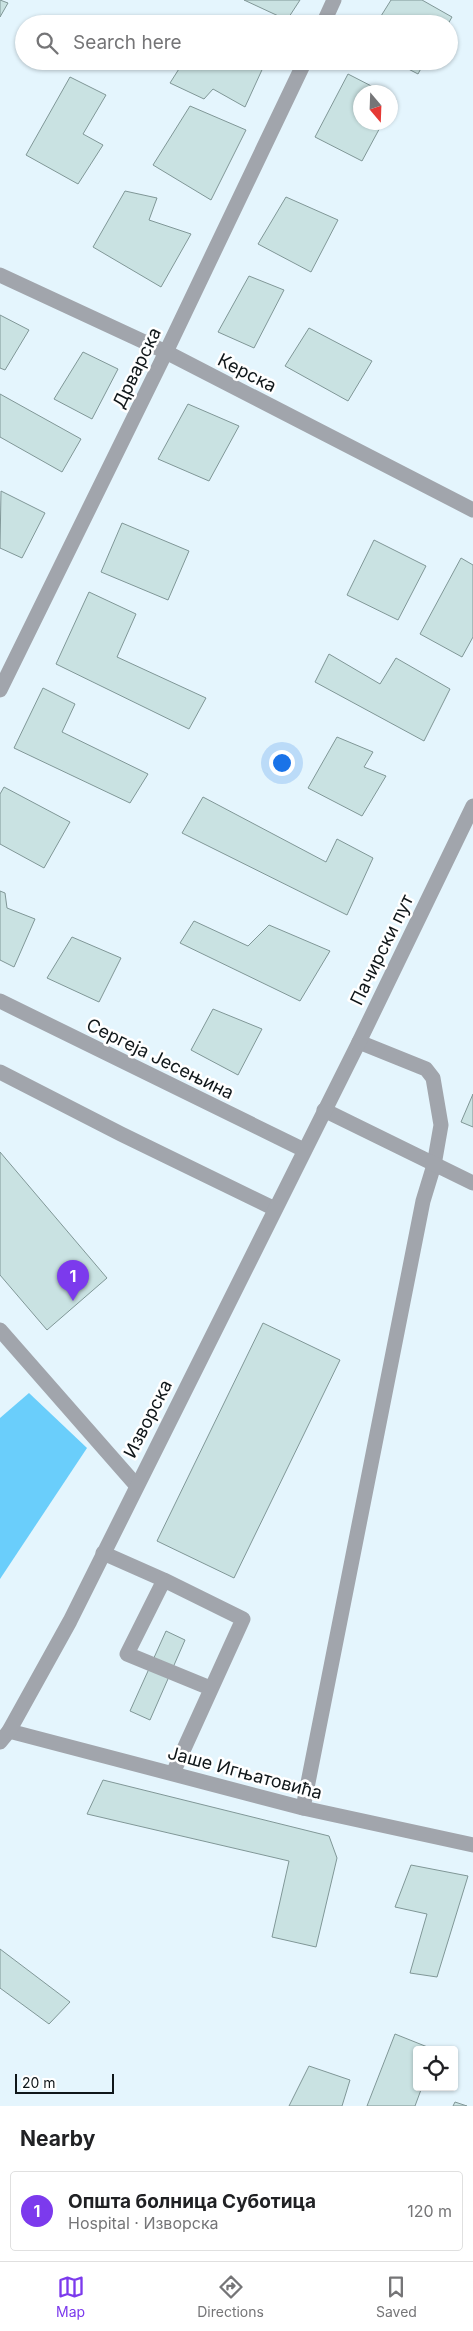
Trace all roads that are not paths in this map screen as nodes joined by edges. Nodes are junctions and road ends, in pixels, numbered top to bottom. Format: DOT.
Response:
graph roads {
  1 [pos="334,0"];
  2 [pos="326,15"];
  3 [pos="301,70"];
  4 [pos="0,275"];
  5 [pos="166,352"];
  6 [pos="473,510"];
  7 [pos="0,690"];
  8 [pos="473,806"];
  9 [pos="0,1001"];
  10 [pos="359,1042"];
  11 [pos="0,1072"];
  12 [pos="324,1110"];
  13 [pos="304,1150"];
  14 [pos="434,1165"];
  15 [pos="473,1183"];
  16 [pos="275,1208"];
  17 [pos="0,1330"];
  18 [pos="136,1485"];
  19 [pos="103,1554"];
  20 [pos="164,1580"];
  21 [pos="210,1688"];
  22 [pos="5,1736"];
  23 [pos="173,1774"];
  24 [pos="303,1808"];
  25 [pos="473,1845"];
  1 -- 2 [label="street"];
  3 -- 5 [label="street, Дрварска"];
  4 -- 5 [label="street, Керска"];
  5 -- 6 [label="street, Керска"];
  5 -- 7 [label="street, Дрварска"];
  8 -- 10 [label="street, Пачирски пут"];
  9 -- 13 [label="street, Сергеја Јесењина"];
  10 -- 12 [label="street, Пачирски пут"];
  10 -- 14 [label="street"];
  11 -- 16 [label="street"];
  12 -- 13 [label="street, Изворска"];
  12 -- 14 [label="street"];
  13 -- 16 [label="street, Изворска"];
  14 -- 15 [label="street"];
  14 -- 24 [label="street"];
  16 -- 18 [label="street, Изворска"];
  17 -- 18 [label="street"];
  18 -- 19 [label="street, Изворска"];
  19 -- 20 [label="street"];
  19 -- 22 [label="street, Изворска"];
  20 -- 21 [label="street"];
  20 -- 21 [label="street"];
  21 -- 23 [label="street"];
  22 -- 23 [label="street, Јаше Игњатовића"];
  23 -- 24 [label="street, Јаше Игњатовића"];
  24 -- 25 [label="street, Јаше Игњатовића"];
}
